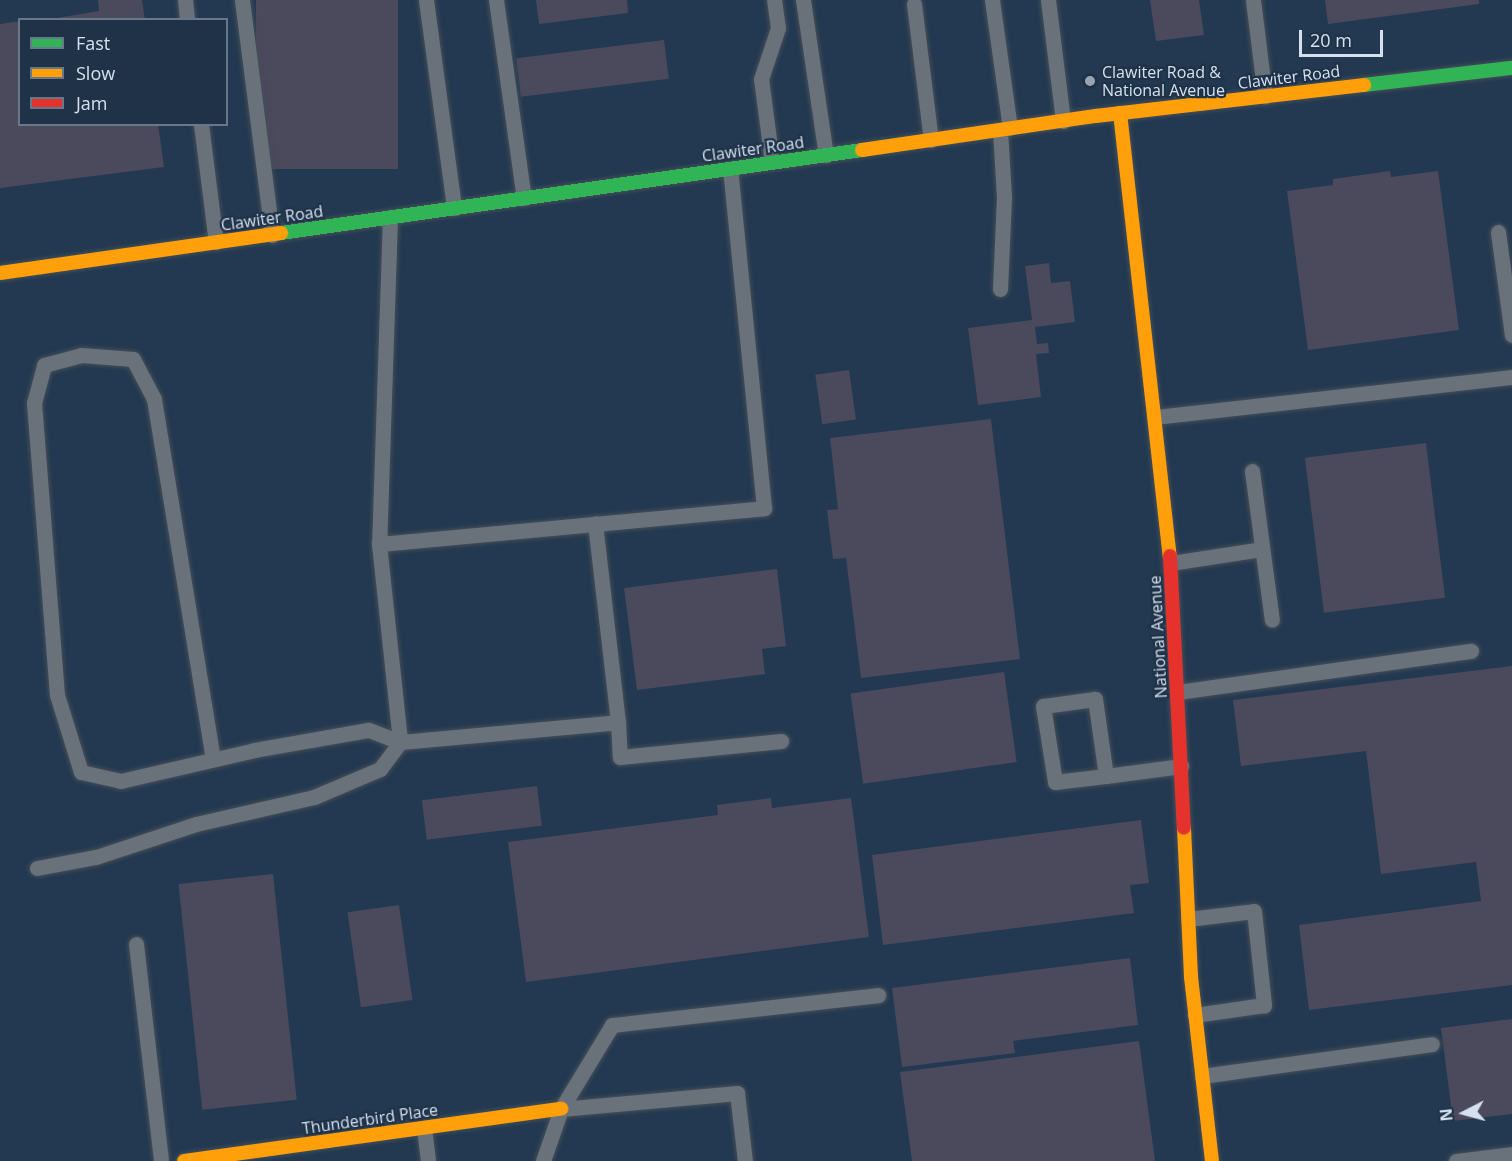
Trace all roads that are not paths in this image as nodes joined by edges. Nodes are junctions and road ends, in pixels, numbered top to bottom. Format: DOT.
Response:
graph roads {
  1 [pos="185,0"];
  2 [pos="242,0"];
  3 [pos="426,0"];
  4 [pos="496,0"];
  5 [pos="774,0"];
  6 [pos="803,0"];
  7 [pos="992,0"];
  8 [pos="1048,0"];
  9 [pos="1253,0"];
  10 [pos="914,4"];
  11 [pos="187,18"];
  12 [pos="1512,68"];
  13 [pos="1265,96"];
  14 [pos="1120,113"];
  15 [pos="1064,121"];
  16 [pos="201,126"];
  17 [pos="1005,129"];
  18 [pos="931,140"];
  19 [pos="825,155"];
  20 [pos="772,162"];
  21 [pos="730,169"];
  22 [pos="524,198"];
  23 [pos="454,208"];
  24 [pos="390,217"];
  25 [pos="1498,232"];
  26 [pos="272,235"];
  27 [pos="216,242"];
  28 [pos="0,273"];
  29 [pos="1000,289"];
  30 [pos="1512,335"];
  31 [pos="1512,377"];
  32 [pos="1155,417"];
  33 [pos="1252,471"];
  34 [pos="595,523"];
  35 [pos="379,544"];
  36 [pos="1262,549"];
  37 [pos="1172,563"];
  38 [pos="1272,620"];
  39 [pos="1471,651"];
  40 [pos="1178,692"];
  41 [pos="618,722"];
  42 [pos="781,741"];
  43 [pos="400,742"];
  44 [pos="213,759"];
  45 [pos="1181,766"];
  46 [pos="1106,776"];
  47 [pos="37,868"];
  48 [pos="1188,919"];
  49 [pos="136,944"];
  50 [pos="878,995"];
  51 [pos="1195,1016"];
  52 [pos="1432,1044"];
  53 [pos="1202,1076"];
  54 [pos="561,1109"];
  55 [pos="424,1128"];
  56 [pos="1512,1154"];
  57 [pos="160,1161"];
  58 [pos="184,1161"];
  59 [pos="428,1161"];
  60 [pos="543,1161"];
  61 [pos="745,1161"];
  62 [pos="1212,1161"];
  63 [pos="1456,1161"];
  1 -- 11 [label="lane"];
  2 -- 26 [label="lane"];
  3 -- 23 [label="lane"];
  4 -- 22 [label="lane"];
  5 -- 20 [label="lane"];
  6 -- 19 [label="lane"];
  7 -- 17 [label="lane"];
  8 -- 15 [label="lane"];
  9 -- 13 [label="lane"];
  10 -- 18 [label="lane"];
  12 -- 13 [label="main road, Clawiter Road"];
  13 -- 14 [label="main road, Clawiter Road"];
  14 -- 15 [label="main road, Clawiter Road"];
  14 -- 32 [label="main road, National Avenue"];
  15 -- 17 [label="main road, Clawiter Road"];
  16 -- 27 [label="lane"];
  17 -- 18 [label="main road, Clawiter Road"];
  17 -- 29 [label="lane"];
  18 -- 19 [label="main road, Clawiter Road"];
  19 -- 20 [label="main road, Clawiter Road"];
  20 -- 21 [label="main road, Clawiter Road"];
  21 -- 22 [label="main road, Clawiter Road"];
  21 -- 34 [label="lane"];
  22 -- 23 [label="main road, Clawiter Road"];
  23 -- 24 [label="main road, Clawiter Road"];
  24 -- 26 [label="main road, Clawiter Road"];
  24 -- 35 [label="lane"];
  25 -- 30 [label="lane"];
  26 -- 27 [label="main road, Clawiter Road"];
  27 -- 28 [label="main road, Clawiter Road"];
  31 -- 32 [label="lane"];
  32 -- 37 [label="main road, National Avenue"];
  33 -- 36 [label="lane"];
  34 -- 35 [label="lane"];
  34 -- 41 [label="lane"];
  35 -- 43 [label="lane"];
  36 -- 37 [label="lane"];
  36 -- 38 [label="lane"];
  37 -- 40 [label="main road, National Avenue"];
  39 -- 40 [label="lane"];
  40 -- 45 [label="main road, National Avenue"];
  41 -- 42 [label="lane"];
  41 -- 43 [label="lane"];
  43 -- 44 [label="lane"];
  43 -- 47 [label="lane"];
  44 -- 44 [label="lane"];
  45 -- 46 [label="lane"];
  45 -- 48 [label="main road, National Avenue"];
  46 -- 46 [label="lane"];
  48 -- 51 [label="main road, National Avenue"];
  48 -- 51 [label="lane"];
  49 -- 57 [label="lane"];
  50 -- 54 [label="lane"];
  51 -- 53 [label="main road, National Avenue"];
  52 -- 53 [label="lane"];
  53 -- 62 [label="main road, National Avenue"];
  54 -- 55 [label="main road, Thunderbird Place"];
  54 -- 60 [label="lane"];
  54 -- 61 [label="lane"];
  55 -- 58 [label="main road, Thunderbird Place"];
  55 -- 59 [label="lane"];
  56 -- 63 [label="lane"];
}
